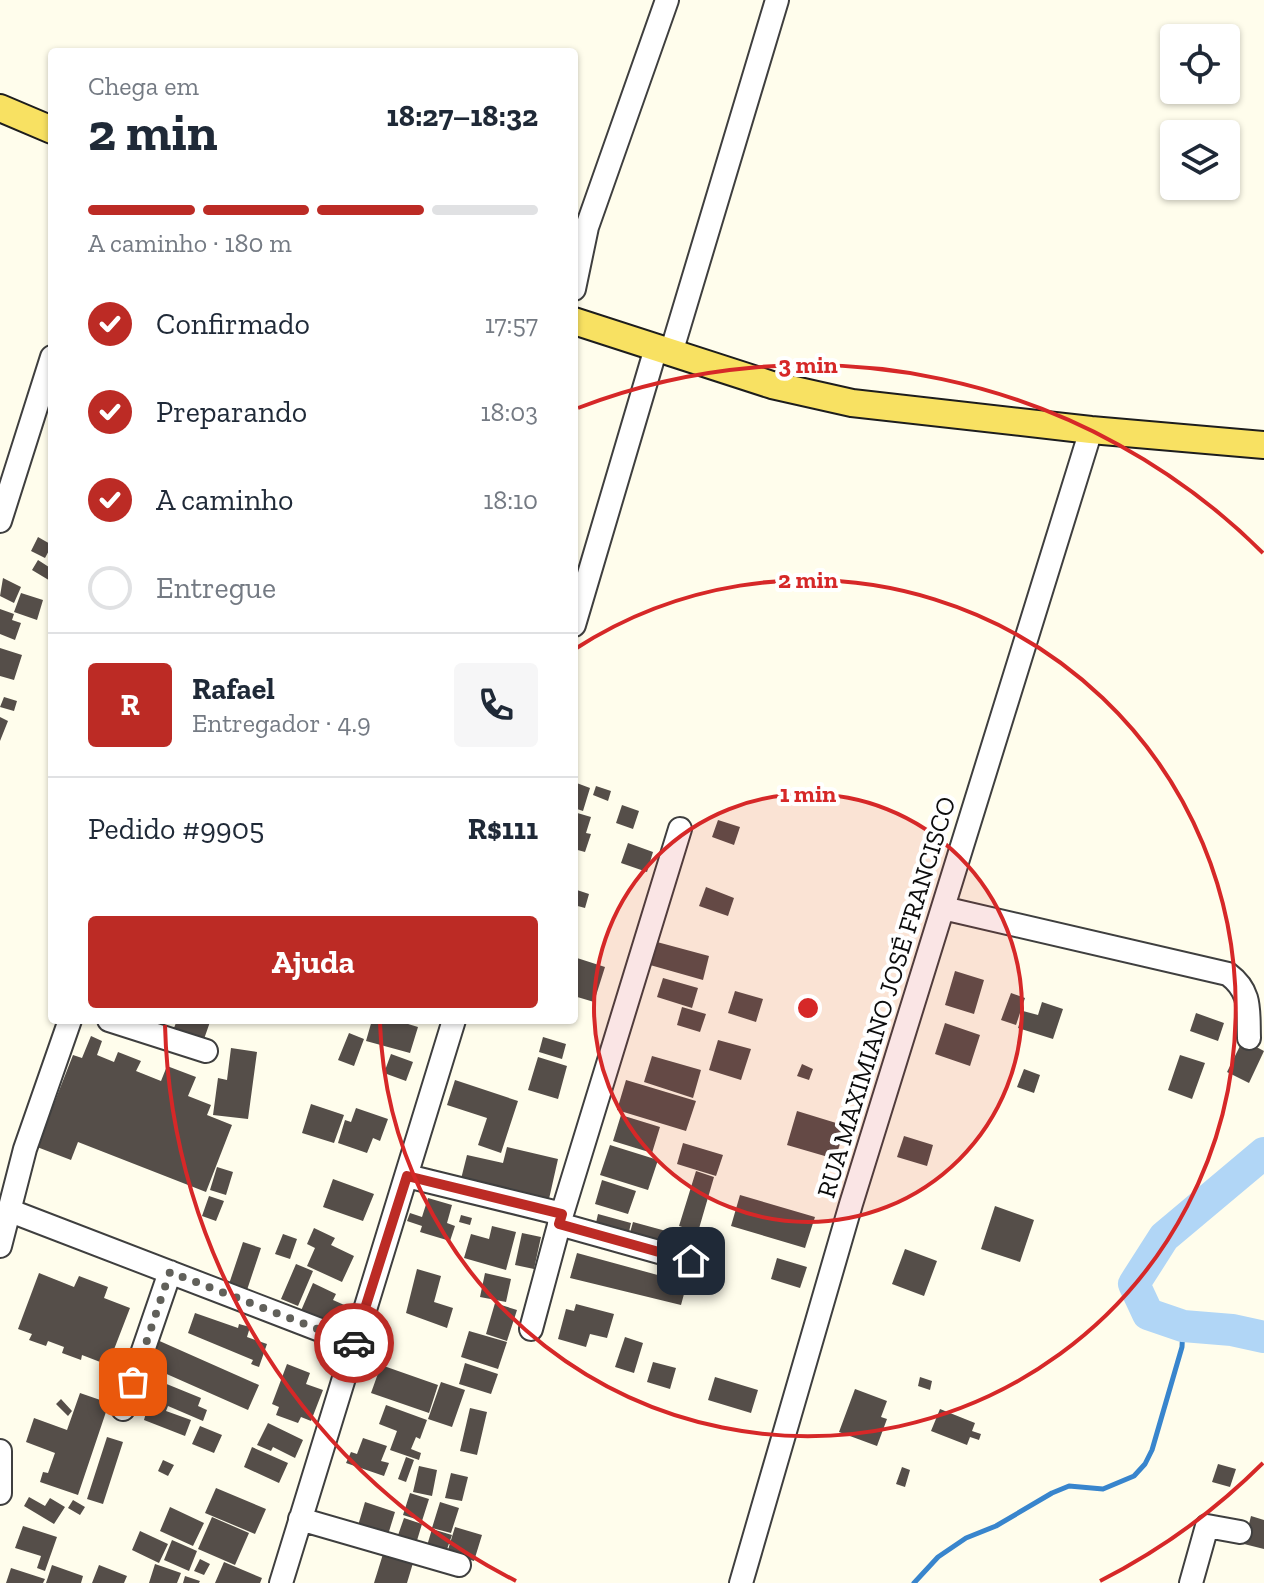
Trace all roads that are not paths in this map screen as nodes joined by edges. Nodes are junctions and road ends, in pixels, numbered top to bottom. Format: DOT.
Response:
graph roads {
  1 [pos="667,0"];
  2 [pos="777,0"];
  3 [pos="0,108"];
  4 [pos="48,128"];
  5 [pos="578,270"];
  6 [pos="578,322"];
  7 [pos="663,351"];
  8 [pos="48,370"];
  9 [pos="1091,430"];
  10 [pos="1264,445"];
  11 [pos="0,521"];
  12 [pos="578,613"];
  13 [pos="680,829"];
  14 [pos="943,908"];
  15 [pos="69,1024"];
  16 [pos="122,1024"];
  17 [pos="453,1024"];
  18 [pos="1249,1038"];
  19 [pos="206,1051"];
  20 [pos="407,1176"];
  21 [pos="8,1210"];
  22 [pos="561,1219"];
  23 [pos="0,1246"];
  24 [pos="691,1261"];
  25 [pos="170,1272"];
  26 [pos="531,1329"];
  27 [pos="354,1343"];
  28 [pos="123,1409"];
  29 [pos="0,1451"];
  30 [pos="0,1493"];
  31 [pos="300,1519"];
  32 [pos="1240,1532"];
  33 [pos="459,1565"];
  34 [pos="281,1583"];
  35 [pos="741,1583"];
  36 [pos="1191,1583"];
  1 -- 5 [label="street"];
  2 -- 7 [label="street"];
  3 -- 4 [label="main road"];
  6 -- 7 [label="main road"];
  7 -- 9 [label="main road"];
  7 -- 12 [label="street"];
  8 -- 11 [label="street"];
  9 -- 10 [label="main road"];
  9 -- 14 [label="street, RUA MAXIMIANO JOSÉ FRANCISCO"];
  13 -- 22 [label="street"];
  14 -- 18 [label="street"];
  14 -- 35 [label="street, RUA MAXIMIANO JOSÉ FRANCISCO"];
  15 -- 21 [label="street"];
  16 -- 19 [label="street"];
  17 -- 20 [label="street"];
  20 -- 22 [label="street"];
  20 -- 27 [label="street"];
  21 -- 23 [label="street"];
  21 -- 25 [label="street"];
  22 -- 24 [label="street"];
  22 -- 26 [label="street"];
  25 -- 27 [label="street"];
  25 -- 28 [label="street"];
  27 -- 31 [label="street"];
  29 -- 30 [label="street"];
  31 -- 33 [label="street"];
  31 -- 34 [label="street"];
  32 -- 36 [label="street"];
}
